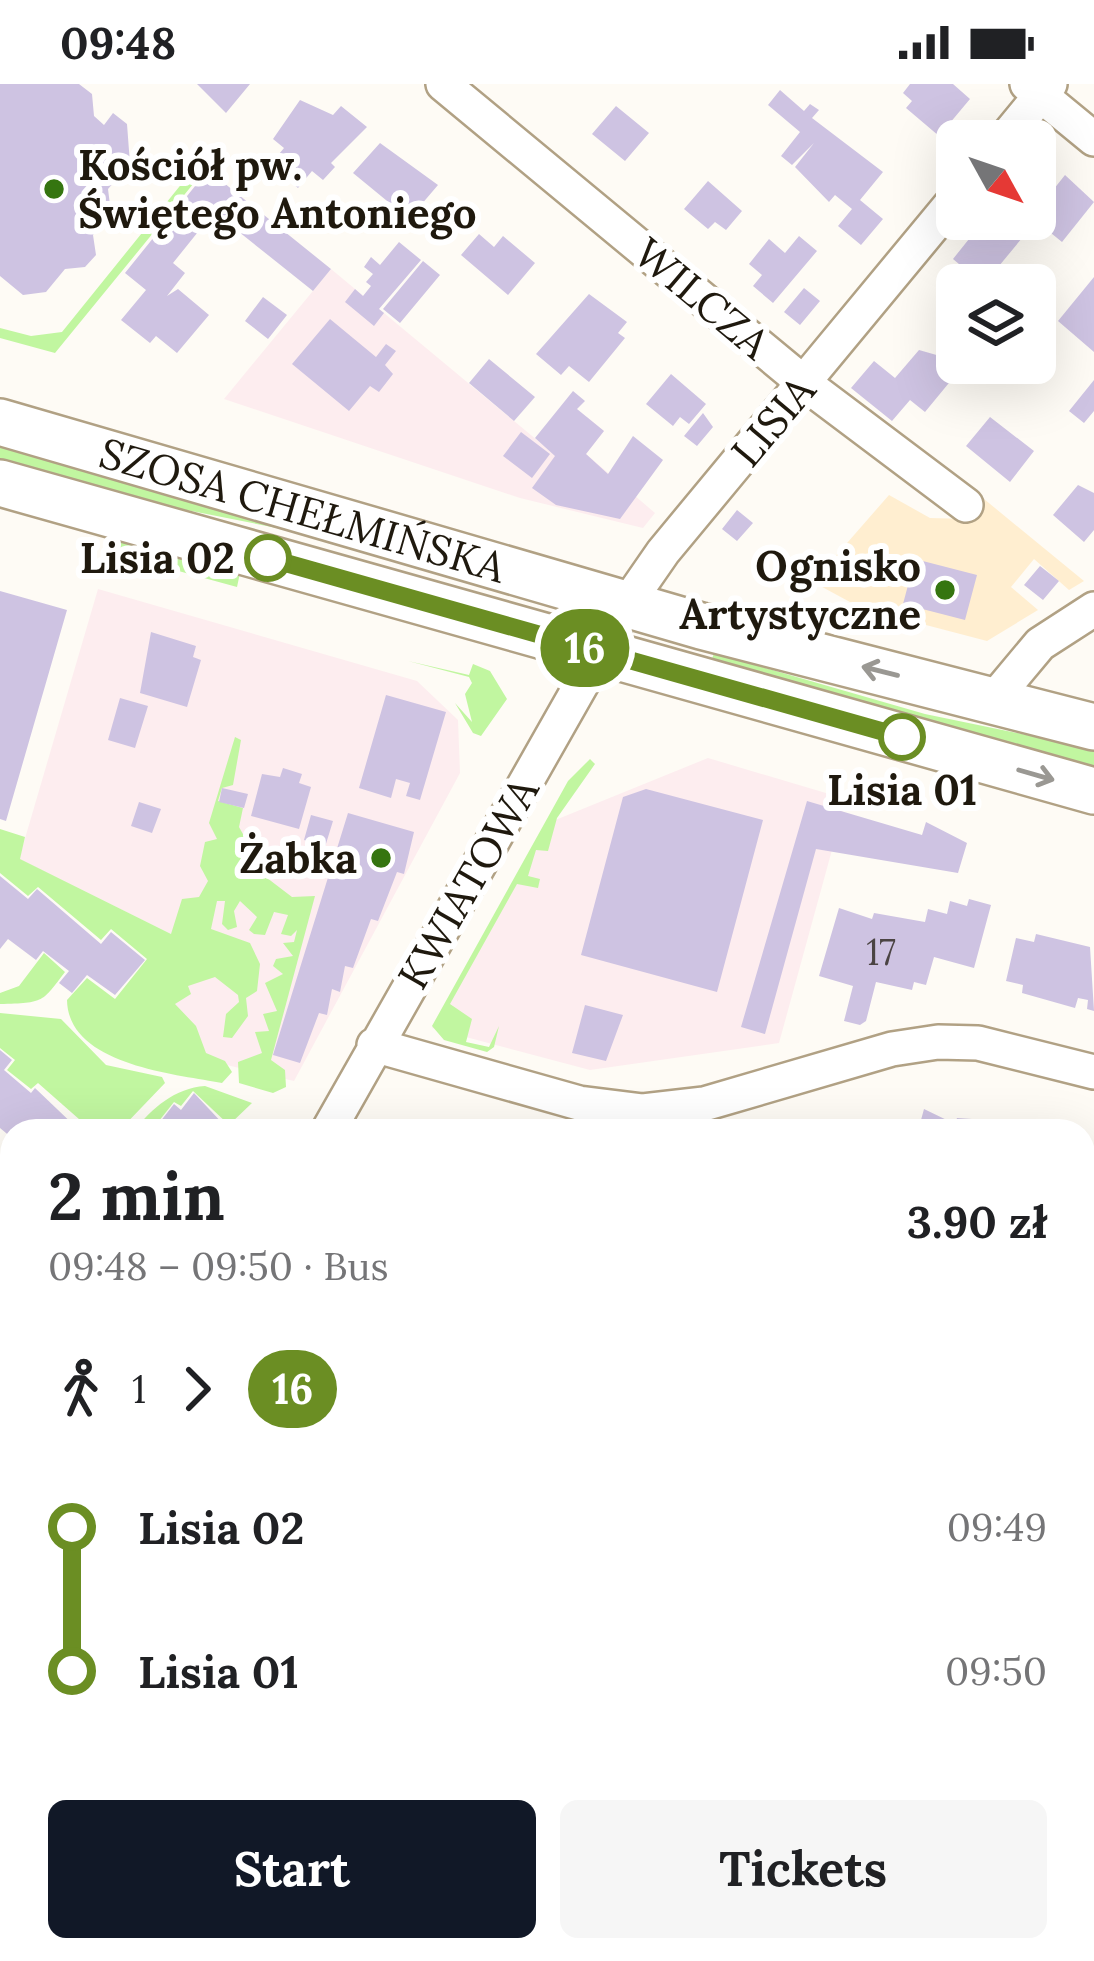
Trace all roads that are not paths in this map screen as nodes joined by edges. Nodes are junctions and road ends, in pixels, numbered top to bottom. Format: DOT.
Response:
graph roads {
  1 [pos="443,84"];
  2 [pos="1039,88"];
  3 [pos="1017,120"];
  4 [pos="1094,139"];
  5 [pos="936,223"];
  6 [pos="804,383"];
  7 [pos="0,422"];
  8 [pos="0,483"];
  9 [pos="966,505"];
  10 [pos="627,604"];
  11 [pos="1094,609"];
  12 [pos="598,652"];
  13 [pos="994,699"];
  14 [pos="1094,727"];
  15 [pos="1094,791"];
  16 [pos="374,1045"];
  17 [pos="1094,1072"];
  18 [pos="333,1119"];
  1 -- 6 [label="street, WILCZA"];
  2 -- 3 [label="street"];
  2 -- 4 [label="street"];
  5 -- 6 [label="street, LISIA"];
  6 -- 9 [label="street, WILCZA"];
  6 -- 10 [label="street, LISIA"];
  7 -- 10 [label="main road, SZOSA CHEŁMIŃSKA"];
  8 -- 12 [label="main road, SZOSA CHEŁMIŃSKA"];
  10 -- 12 [label="street, LISIA"];
  13 -- 10 [label="main road, SZOSA CHEŁMIŃSKA, one-way"];
  11 -- 13 [label="street"];
  12 -- 15 [label="main road, SZOSA CHEŁMIŃSKA, one-way"];
  12 -- 16 [label="street, KWIATOWA"];
  13 -- 14 [label="main road, SZOSA CHEŁMIŃSKA"];
  16 -- 17 [label="street"];
  16 -- 18 [label="street, KWIATOWA"];
}
